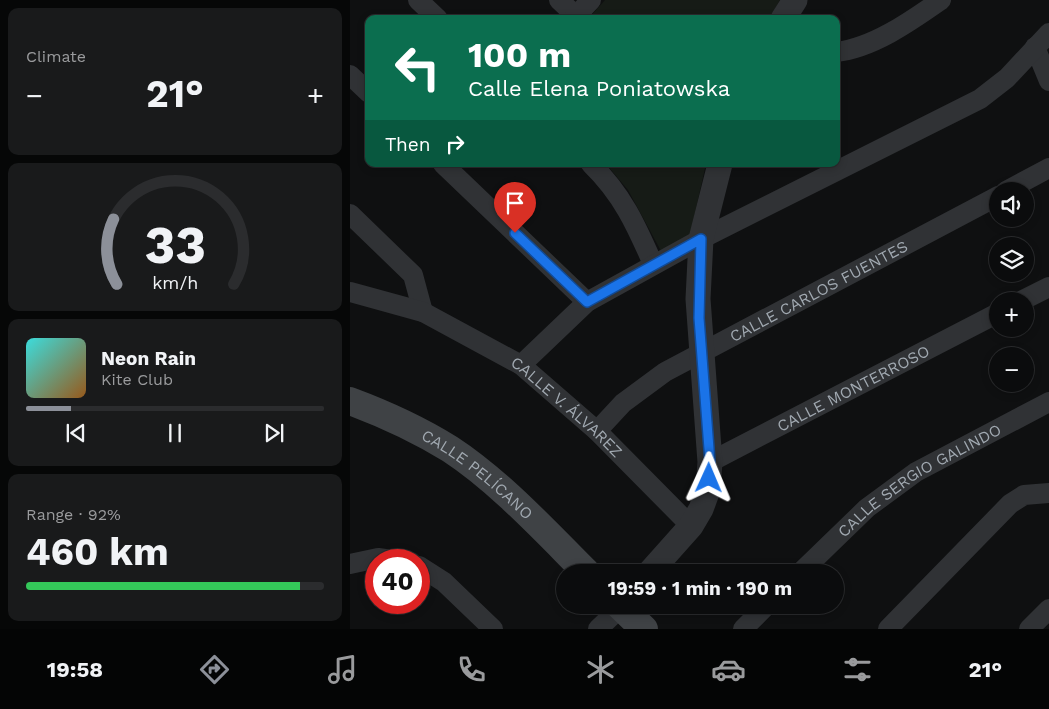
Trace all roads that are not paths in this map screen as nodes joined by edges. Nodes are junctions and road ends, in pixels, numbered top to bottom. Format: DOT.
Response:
graph roads {
  1 [pos="418,0"];
  2 [pos="559,0"];
  3 [pos="591,0"];
  4 [pos="795,0"];
  5 [pos="941,0"];
  6 [pos="434,15"];
  7 [pos="573,15"];
  8 [pos="577,15"];
  9 [pos="786,15"];
  10 [pos="1042,40"];
  11 [pos="840,51"];
  12 [pos="350,75"];
  13 [pos="1049,81"];
  14 [pos="365,89"];
  15 [pos="446,167"];
  16 [pos="593,167"];
  17 [pos="719,167"];
  18 [pos="1049,168"];
  19 [pos="1023,182"];
  20 [pos="989,201"];
  21 [pos="350,214"];
  22 [pos="701,239"];
  23 [pos="653,264"];
  24 [pos="1049,287"];
  25 [pos="350,292"];
  26 [pos="1034,294"];
  27 [pos="587,302"];
  28 [pos="423,312"];
  29 [pos="989,318"];
  30 [pos="701,354"];
  31 [pos="521,366"];
  32 [pos="350,401"];
  33 [pos="1049,402"];
  34 [pos="597,431"];
  35 [pos="710,462"];
  36 [pos="1049,494"];
  37 [pos="691,526"];
  38 [pos="365,561"];
  39 [pos="350,564"];
  40 [pos="578,564"];
  41 [pos="657,564"];
  42 [pos="809,564"];
  43 [pos="430,573"];
  44 [pos="1049,609"];
  45 [pos="613,614"];
  46 [pos="629,614"];
  47 [pos="758,614"];
  48 [pos="493,629"];
  49 [pos="598,629"];
  50 [pos="644,629"];
  51 [pos="743,629"];
  52 [pos="888,629"];
  53 [pos="1029,629"];
  1 -- 6 [label="street"];
  2 -- 7 [label="street"];
  3 -- 8 [label="street"];
  4 -- 9 [label="street"];
  5 -- 11 [label="street"];
  10 -- 13 [label="street"];
  10 -- 22 [label="street"];
  12 -- 14 [label="street"];
  15 -- 27 [label="street"];
  16 -- 23 [label="street"];
  17 -- 22 [label="street"];
  18 -- 19 [label="street"];
  20 -- 30 [label="street, CALLE CARLOS FUENTES"];
  21 -- 28 [label="street"];
  22 -- 23 [label="street"];
  22 -- 30 [label="street"];
  23 -- 27 [label="street"];
  24 -- 26 [label="street"];
  25 -- 28 [label="street, CALLE V. ÁLVAREZ"];
  27 -- 31 [label="street"];
  28 -- 31 [label="street, CALLE V. ÁLVAREZ"];
  29 -- 35 [label="street, CALLE MONTERROSO"];
  30 -- 34 [label="street, CALLE CARLOS FUENTES"];
  30 -- 35 [label="street"];
  31 -- 34 [label="street, CALLE V. ÁLVAREZ"];
  32 -- 40 [label="main road, CALLE PELÍCANO"];
  33 -- 42 [label="street, CALLE SERGIO GALINDO"];
  34 -- 37 [label="street, CALLE V. ÁLVAREZ"];
  35 -- 37 [label="street"];
  36 -- 52 [label="street"];
  37 -- 41 [label="street"];
  38 -- 39 [label="street"];
  43 -- 48 [label="street"];
  44 -- 53 [label="street"];
  45 -- 49 [label="street"];
  46 -- 50 [label="main road"];
  47 -- 51 [label="street"];
}
